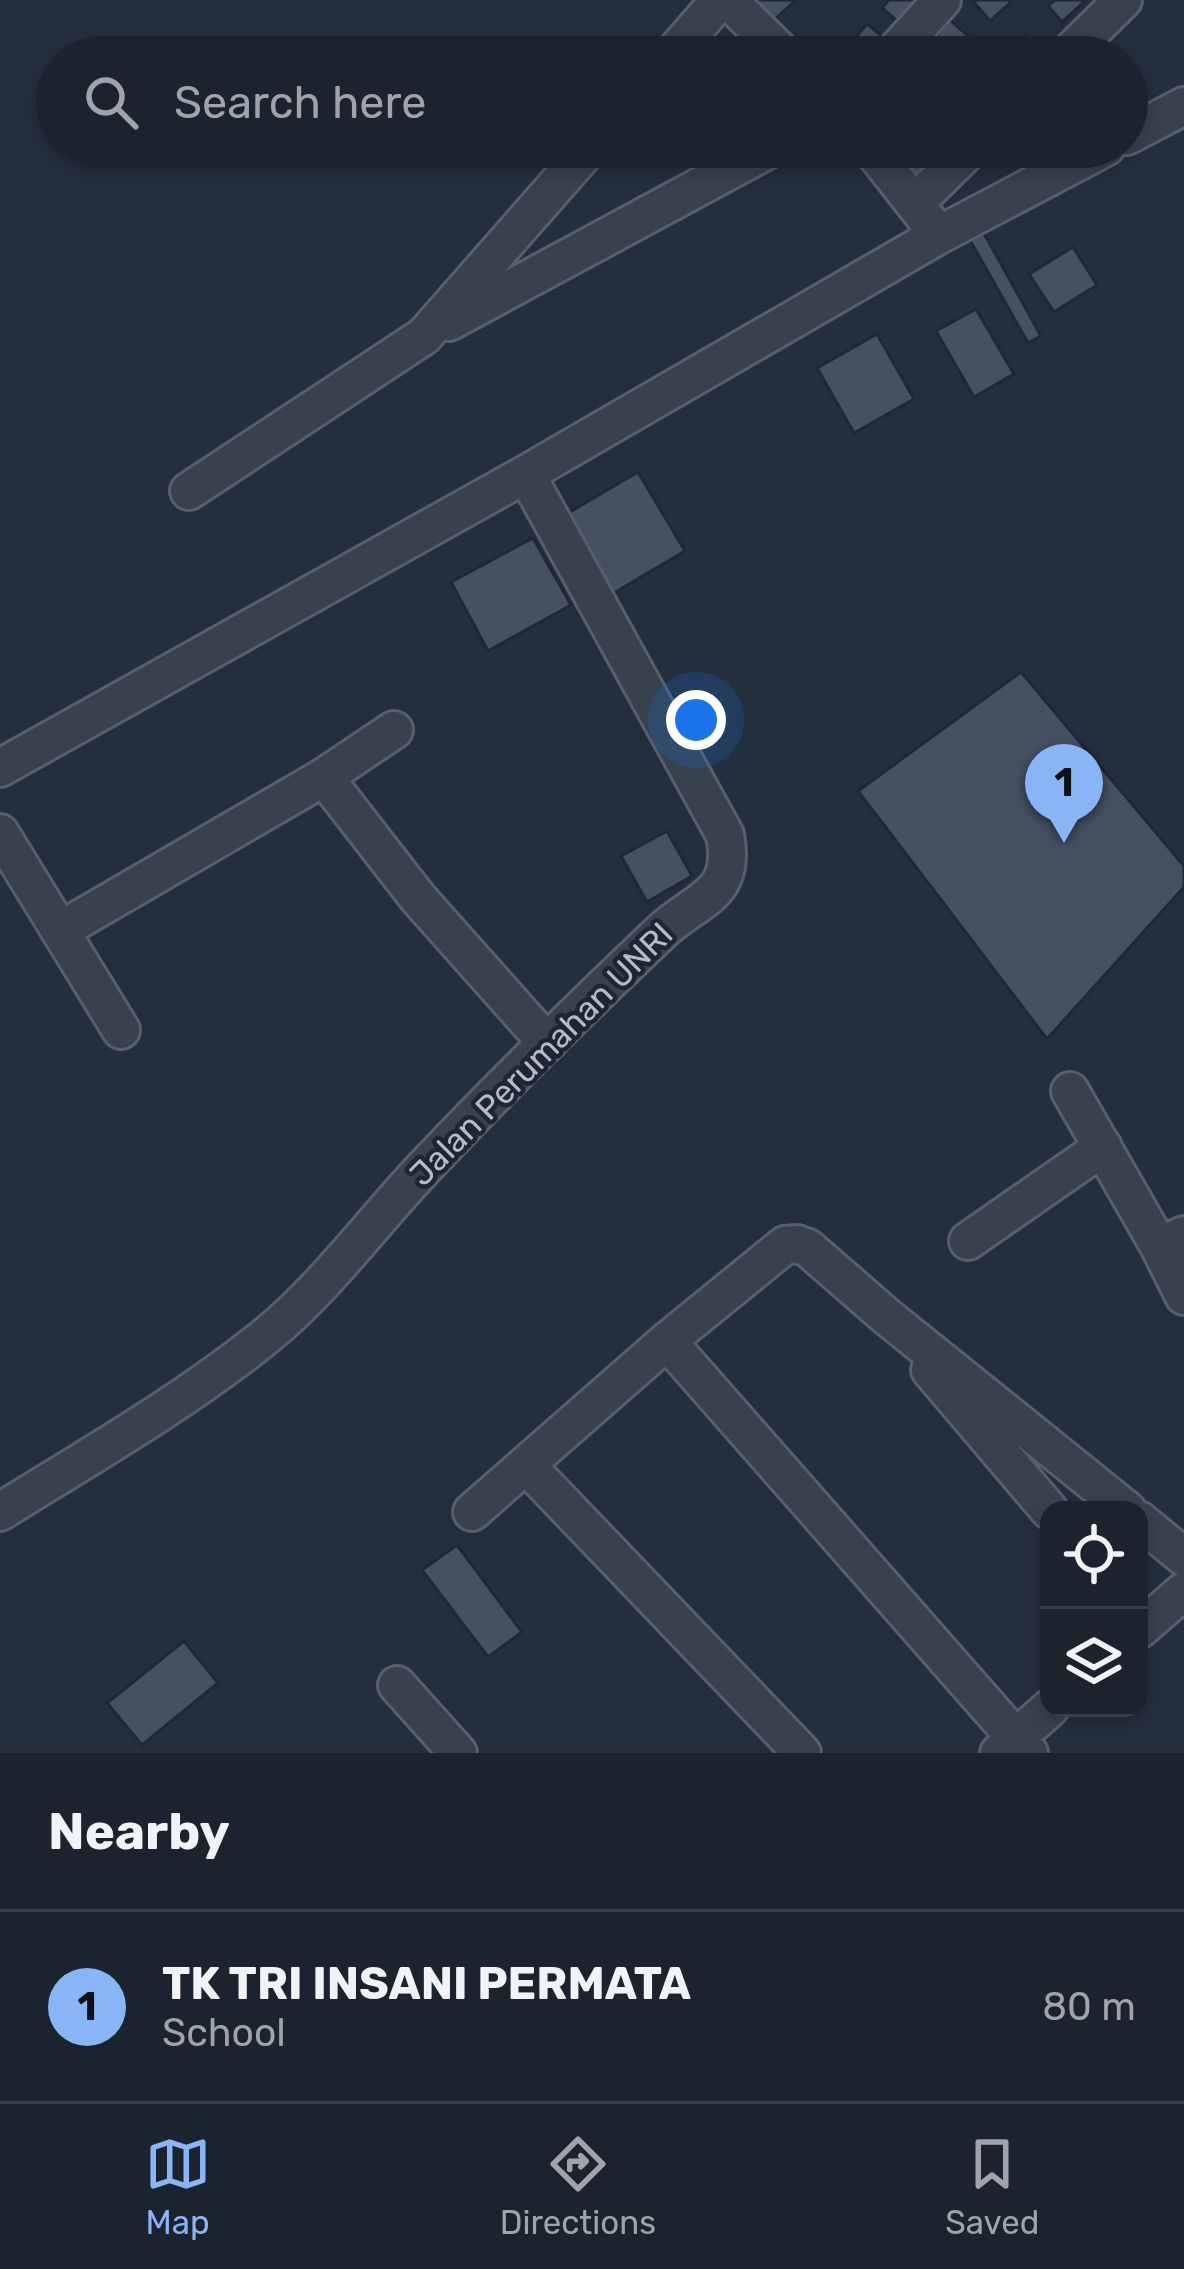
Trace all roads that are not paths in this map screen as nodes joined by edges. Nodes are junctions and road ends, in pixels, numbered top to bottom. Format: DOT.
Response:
graph roads {
  1 [pos="724,0"];
  2 [pos="942,0"];
  3 [pos="1123,0"];
  4 [pos="690,36"];
  5 [pos="763,36"];
  6 [pos="909,36"];
  7 [pos="1086,36"];
  8 [pos="1182,112"];
  9 [pos="1148,127"];
  10 [pos="572,168"];
  11 [pos="734,168"];
  12 [pos="887,168"];
  13 [pos="951,168"];
  14 [pos="1066,168"];
  15 [pos="915,203"];
  16 [pos="939,235"];
  17 [pos="424,336"];
  18 [pos="526,474"];
  19 [pos="189,491"];
  20 [pos="394,730"];
  21 [pos="0,768"];
  22 [pos="324,777"];
  23 [pos="0,833"];
  24 [pos="61,930"];
  25 [pos="122,1030"];
  26 [pos="547,1043"];
  27 [pos="1070,1091"];
  28 [pos="1103,1147"];
  29 [pos="1172,1240"];
  30 [pos="968,1241"];
  31 [pos="1184,1296"];
  32 [pos="886,1316"];
  33 [pos="668,1341"];
  34 [pos="526,1465"];
  35 [pos="1041,1501"];
  36 [pos="1116,1501"];
  37 [pos="0,1512"];
  38 [pos="472,1512"];
  39 [pos="1148,1527"];
  40 [pos="1184,1557"];
  41 [pos="1184,1591"];
  42 [pos="1148,1617"];
  43 [pos="397,1685"];
  44 [pos="1042,1717"];
  45 [pos="1015,1748"];
  46 [pos="458,1753"];
  47 [pos="802,1753"];
  1 -- 4 [label="street"];
  1 -- 5 [label="street"];
  2 -- 6 [label="street"];
  3 -- 7 [label="street"];
  8 -- 9 [label="street"];
  10 -- 17 [label="street"];
  11 -- 17 [label="street"];
  12 -- 15 [label="street"];
  13 -- 15 [label="street"];
  14 -- 16 [label="street"];
  15 -- 16 [label="street"];
  16 -- 18 [label="street"];
  17 -- 19 [label="street"];
  18 -- 21 [label="street"];
  18 -- 26 [label="street, Jalan Perumahan UNRI"];
  20 -- 22 [label="street"];
  22 -- 24 [label="street"];
  22 -- 26 [label="street"];
  23 -- 24 [label="street"];
  24 -- 25 [label="street"];
  26 -- 37 [label="street, Jalan Perumahan UNRI"];
  27 -- 28 [label="street"];
  28 -- 29 [label="street"];
  28 -- 30 [label="street"];
  29 -- 31 [label="street"];
  32 -- 33 [label="street"];
  32 -- 35 [label="street"];
  32 -- 36 [label="street"];
  33 -- 34 [label="street"];
  33 -- 45 [label="street"];
  34 -- 38 [label="street"];
  34 -- 47 [label="street"];
  39 -- 40 [label="street"];
  41 -- 42 [label="street"];
  43 -- 46 [label="street"];
  44 -- 45 [label="street"];
}
